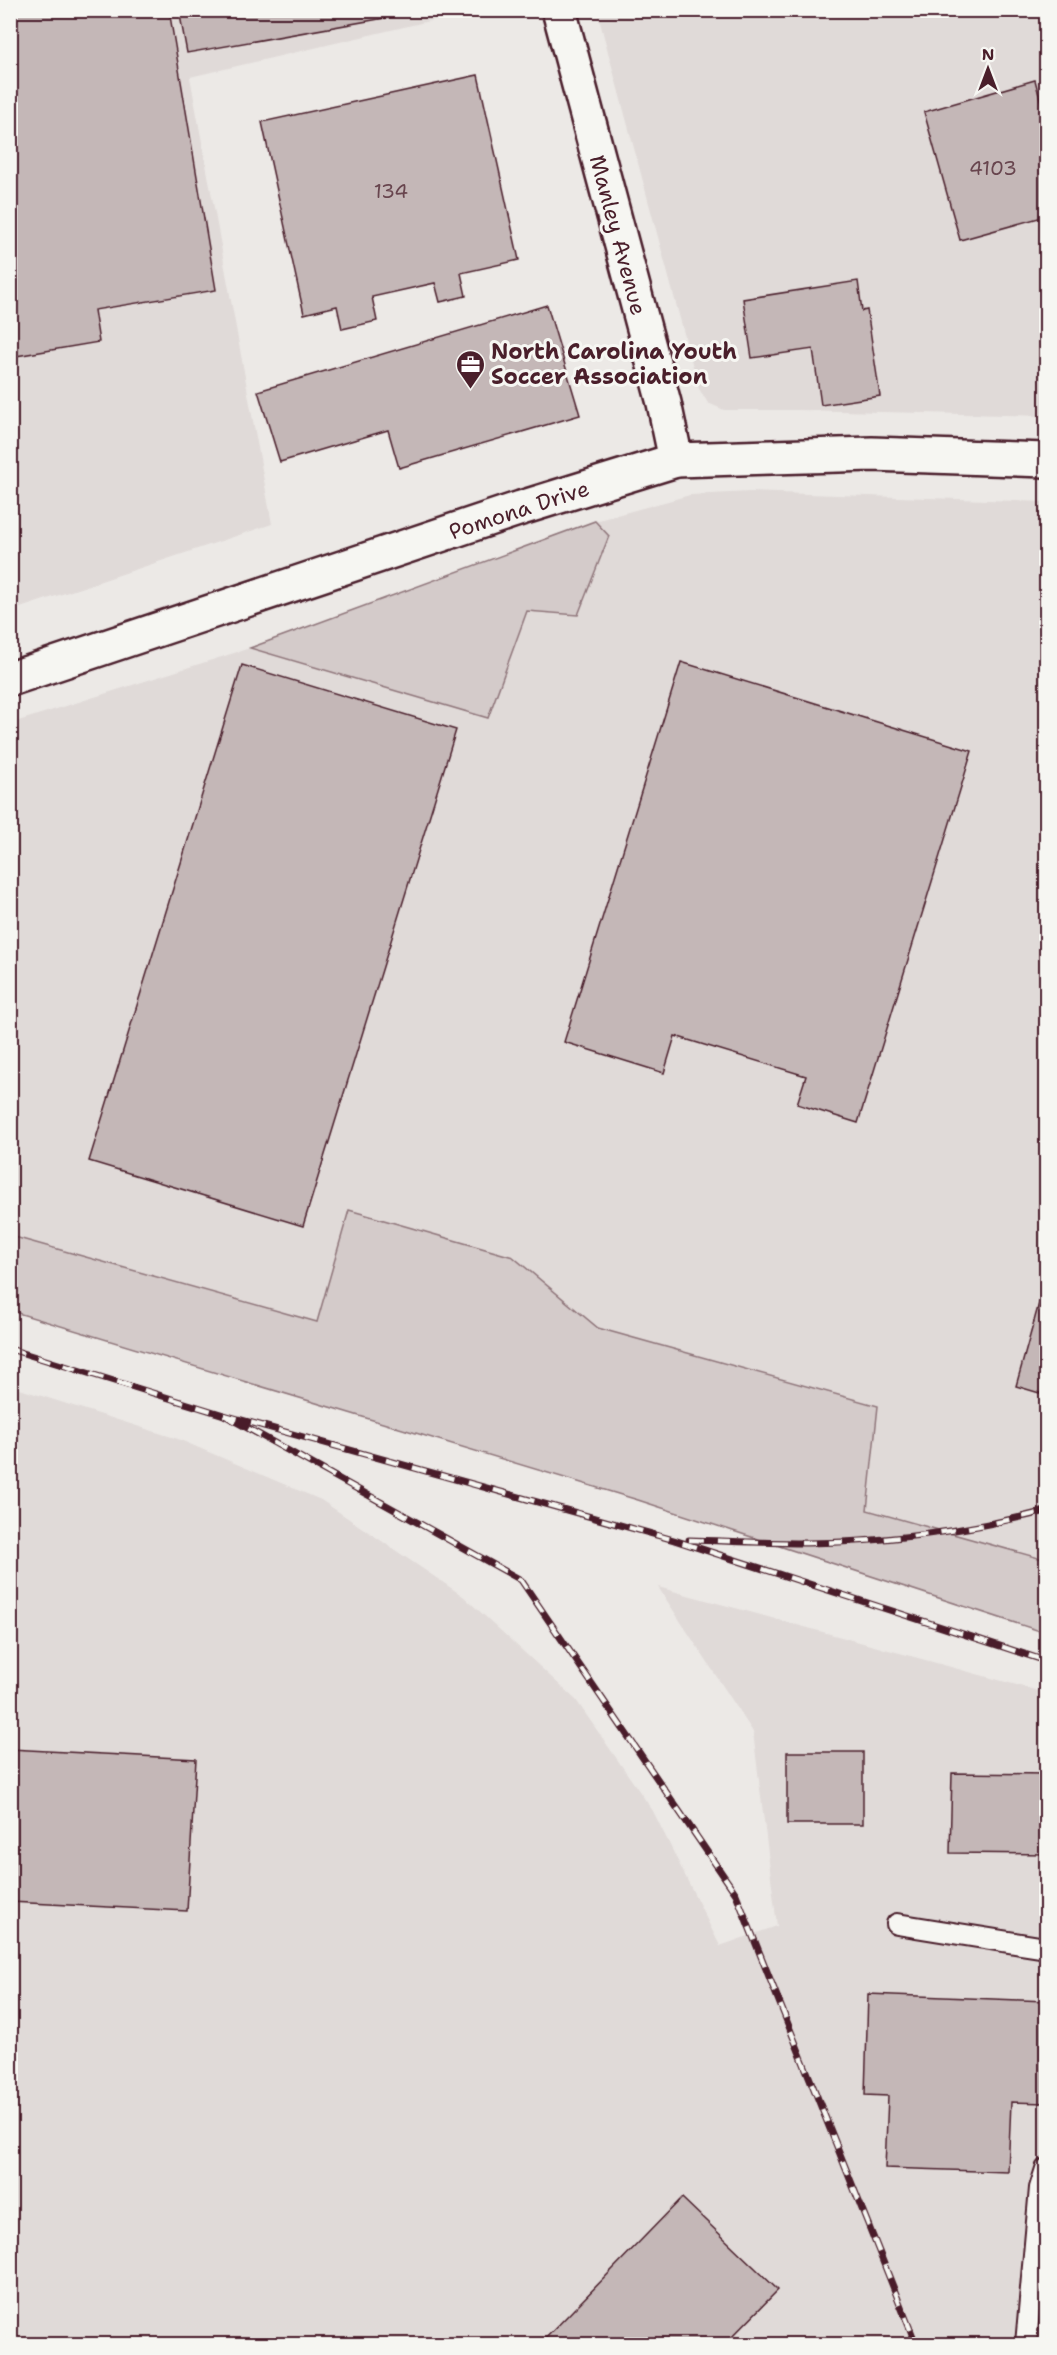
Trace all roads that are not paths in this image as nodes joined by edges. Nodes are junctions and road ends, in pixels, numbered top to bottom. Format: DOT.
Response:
graph roads {
  1 [pos="559,10"];
  2 [pos="676,460"];
  3 [pos="1047,460"];
  4 [pos="10,679"];
  5 [pos="897,1924"];
  6 [pos="1047,1948"];
  7 [pos="1047,2169"];
  8 [pos="1026,2344"];
  1 -- 2 [label="street, Manley Avenue"];
  2 -- 3 [label="street, Pomona Drive"];
  2 -- 4 [label="street, Pomona Drive"];
  5 -- 6 [label="lane"];
  7 -- 8 [label="lane"];
}
